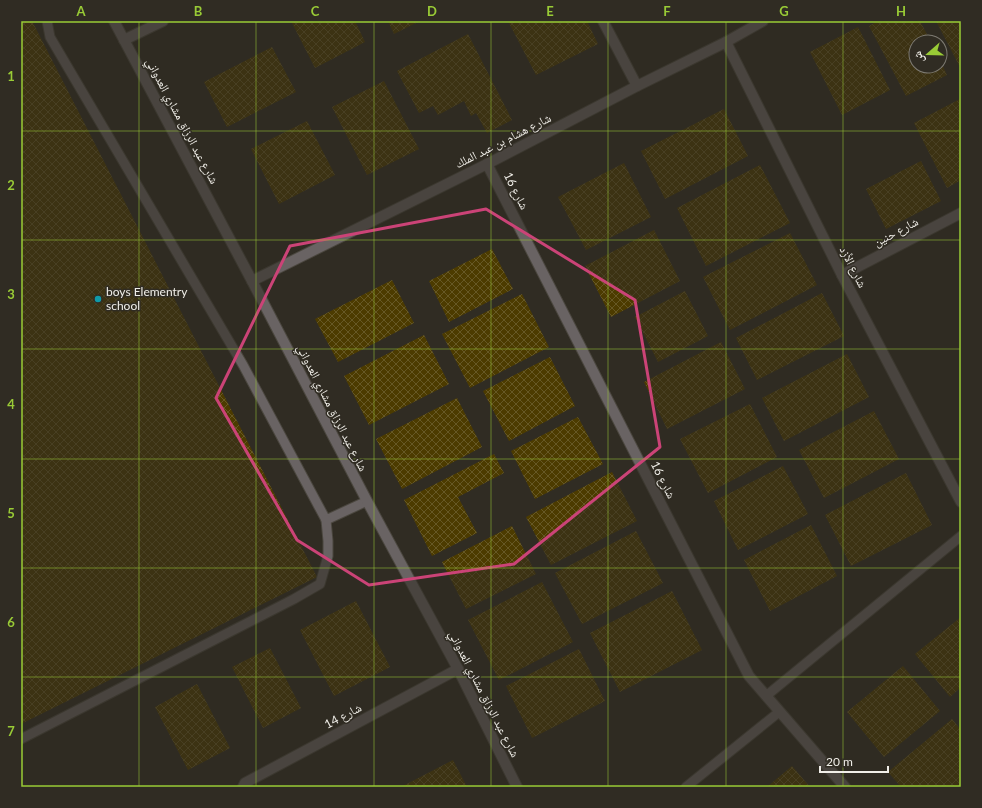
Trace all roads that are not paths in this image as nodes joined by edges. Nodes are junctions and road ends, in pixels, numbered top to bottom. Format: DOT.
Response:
graph roads {
  1 [pos="47,21"];
  2 [pos="114,21"];
  3 [pos="163,21"];
  4 [pos="603,21"];
  5 [pos="763,21"];
  6 [pos="124,40"];
  7 [pos="726,42"];
  8 [pos="637,86"];
  9 [pos="487,164"];
  10 [pos="961,213"];
  11 [pos="842,275"];
  12 [pos="252,281"];
  13 [pos="366,501"];
  14 [pos="961,502"];
  15 [pos="326,520"];
  16 [pos="961,536"];
  17 [pos="458,670"];
  18 [pos="766,696"];
  19 [pos="779,712"];
  20 [pos="21,739"];
  21 [pos="243,787"];
  22 [pos="517,787"];
  23 [pos="686,787"];
  24 [pos="844,787"];
  1 -- 15 [label="lane"];
  2 -- 6 [label="street, شارع عبد الرزاق مشاري العدواني"];
  3 -- 6 [label="street"];
  4 -- 8 [label="street"];
  5 -- 7 [label="street, شارع هشام بن عبد الملك"];
  6 -- 12 [label="street, شارع عبد الرزاق مشاري العدواني"];
  7 -- 8 [label="street, شارع هشام بن عبد الملك"];
  7 -- 11 [label="street, شارع الأزد"];
  8 -- 9 [label="street, شارع هشام بن عبد الملك"];
  9 -- 12 [label="street, شارع هشام بن عبد الملك"];
  9 -- 18 [label="street, شارع 16"];
  10 -- 11 [label="street, شارع حنين"];
  11 -- 14 [label="street, شارع الأزد"];
  12 -- 13 [label="street, شارع عبد الرزاق مشاري العدواني"];
  13 -- 15 [label="lane"];
  13 -- 17 [label="street, شارع عبد الرزاق مشاري العدواني"];
  15 -- 20 [label="lane"];
  16 -- 18 [label="lane"];
  17 -- 21 [label="street, شارع 14"];
  17 -- 22 [label="street, شارع عبد الرزاق مشاري العدواني"];
  18 -- 19 [label="street, شارع 16"];
  19 -- 23 [label="lane"];
  19 -- 24 [label="street, شارع 16"];
}
